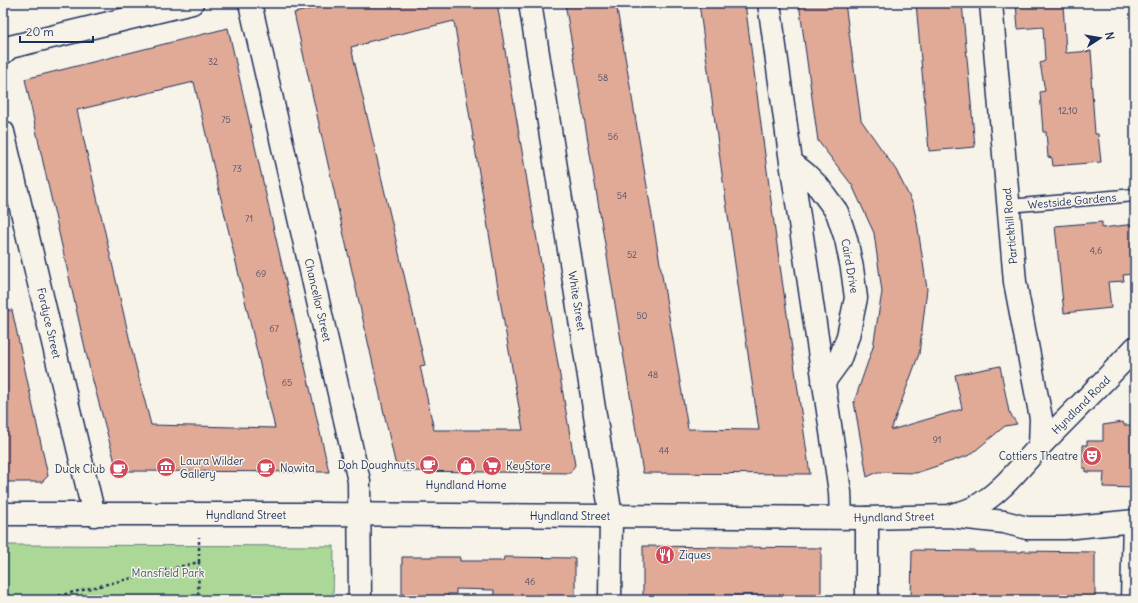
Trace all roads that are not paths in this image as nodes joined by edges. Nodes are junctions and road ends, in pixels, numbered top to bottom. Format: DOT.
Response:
graph roads {
  1 [pos="192,3"];
  2 [pos="250,3"];
  3 [pos="530,3"];
  4 [pos="769,3"];
  5 [pos="992,3"];
  6 [pos="3,53"];
  7 [pos="3,132"];
  8 [pos="791,162"];
  9 [pos="1135,195"];
  10 [pos="1008,206"];
  11 [pos="1135,348"];
  12 [pos="823,383"];
  13 [pos="1040,446"];
  14 [pos="3,514"];
  15 [pos="360,514"];
  16 [pos="94,515"];
  17 [pos="610,516"];
  18 [pos="949,516"];
  19 [pos="841,517"];
  20 [pos="867,518"];
  21 [pos="1134,521"];
  22 [pos="360,600"];
  23 [pos="610,600"];
  24 [pos="867,600"];
  25 [pos="1132,600"];
  1 -- 6 [label="street"];
  2 -- 15 [label="street, Chancellor Street"];
  3 -- 17 [label="street, White Street"];
  4 -- 8 [label="street"];
  5 -- 10 [label="street, Partickhill Road"];
  7 -- 16 [label="street, Fordyce Street"];
  8 -- 12 [label="street"];
  8 -- 12 [label="street, Caird Drive"];
  9 -- 10 [label="lane, Westside Gardens"];
  10 -- 13 [label="street, Partickhill Road"];
  11 -- 13 [label="street, Hyndland Road"];
  12 -- 19 [label="street"];
  13 -- 18 [label="street, Hyndland Road"];
  14 -- 16 [label="street, Hyndland Street"];
  15 -- 16 [label="street, Hyndland Street"];
  15 -- 17 [label="street, Hyndland Street"];
  15 -- 22 [label="street, Chancellor Street"];
  17 -- 19 [label="street, Hyndland Street"];
  17 -- 23 [label="street, White Street"];
  18 -- 20 [label="street, Hyndland Street"];
  18 -- 21 [label="street, Hyndland Street"];
  19 -- 20 [label="street, Hyndland Street"];
  20 -- 24 [label="street"];
  21 -- 25 [label="street"];
}
